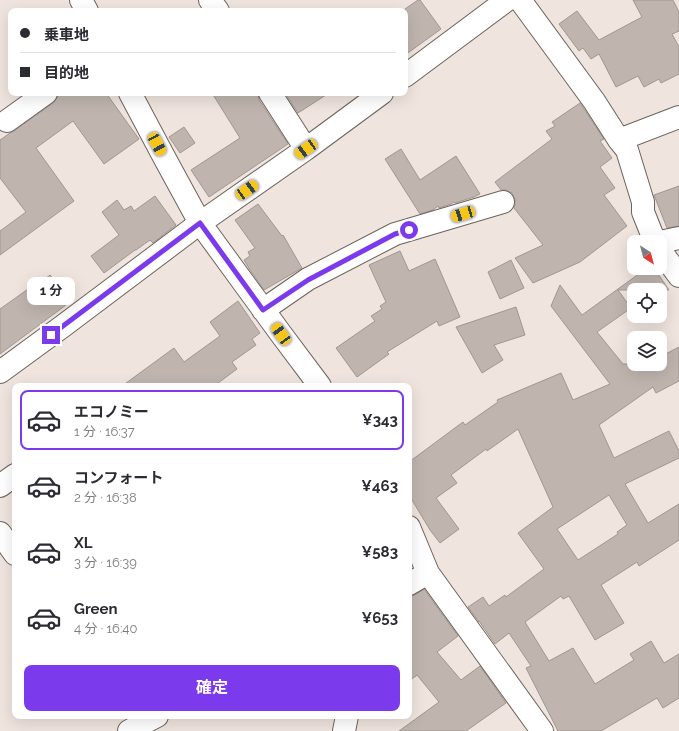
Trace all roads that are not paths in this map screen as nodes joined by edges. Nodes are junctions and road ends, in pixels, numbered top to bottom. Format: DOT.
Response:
graph roads {
  1 [pos="507,0"];
  2 [pos="520,0"];
  3 [pos="408,74"];
  4 [pos="42,96"];
  5 [pos="132,96"];
  6 [pos="272,96"];
  7 [pos="378,96"];
  8 [pos="679,117"];
  9 [pos="7,121"];
  10 [pos="619,140"];
  11 [pos="306,149"];
  12 [pos="503,202"];
  13 [pos="200,223"];
  14 [pos="652,235"];
  15 [pos="679,238"];
  16 [pos="667,241"];
  17 [pos="667,260"];
  18 [pos="679,276"];
  19 [pos="263,310"];
  20 [pos="0,372"];
  21 [pos="318,383"];
  22 [pos="12,477"];
  23 [pos="0,486"];
  24 [pos="0,533"];
  25 [pos="412,534"];
  26 [pos="12,550"];
  27 [pos="428,573"];
  28 [pos="412,582"];
  29 [pos="346,719"];
  30 [pos="344,731"];
  31 [pos="542,731"];
  1 -- 3 [label="street"];
  2 -- 10 [label="street"];
  4 -- 9 [label="street"];
  5 -- 13 [label="street"];
  6 -- 11 [label="street"];
  7 -- 11 [label="street"];
  8 -- 10 [label="street"];
  10 -- 14 [label="street"];
  11 -- 13 [label="street"];
  12 -- 19 [label="street"];
  13 -- 19 [label="street"];
  13 -- 20 [label="street"];
  15 -- 16 [label="street"];
  17 -- 18 [label="street"];
  19 -- 21 [label="street"];
  22 -- 23 [label="street"];
  24 -- 26 [label="street"];
  25 -- 27 [label="street"];
  27 -- 28 [label="street"];
  27 -- 31 [label="street"];
  29 -- 30 [label="street"];
}
